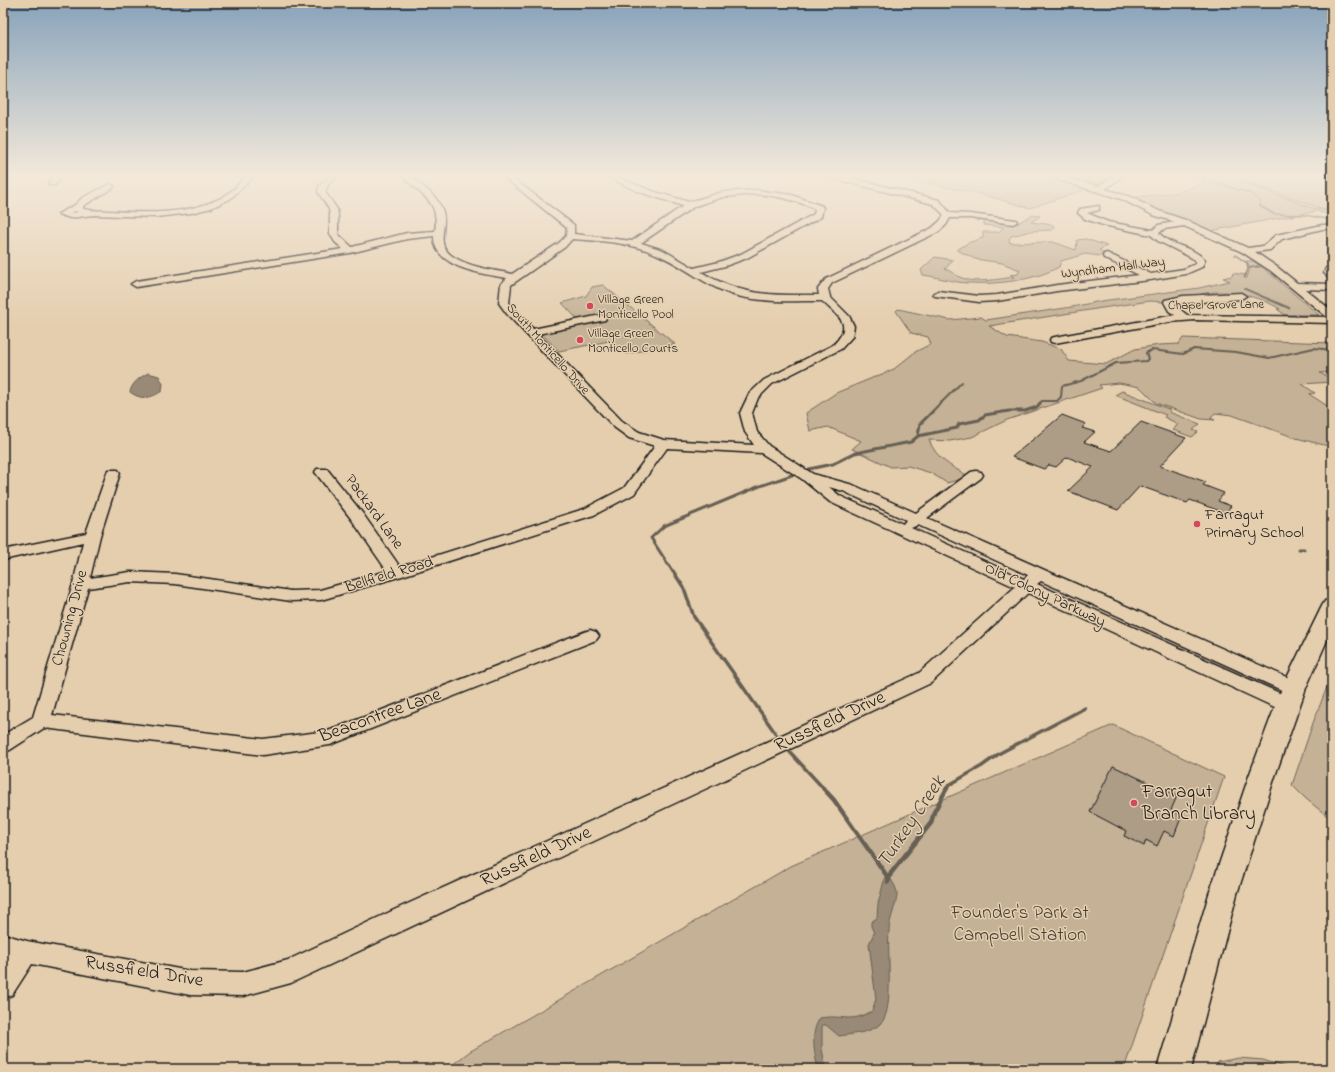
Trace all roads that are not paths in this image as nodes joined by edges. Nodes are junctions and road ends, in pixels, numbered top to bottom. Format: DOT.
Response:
graph roads {
  1 [pos="333,226"];
  2 [pos="441,226"];
  3 [pos="570,226"];
  4 [pos="660,226"];
  5 [pos="798,226"];
  6 [pos="940,226"];
  7 [pos="1121,226"];
  8 [pos="1167,226"];
  9 [pos="1192,226"];
  10 [pos="1332,227"];
  11 [pos="439,233"];
  12 [pos="1155,233"];
  13 [pos="570,236"];
  14 [pos="634,244"];
  15 [pos="350,250"];
  16 [pos="1243,250"];
  17 [pos="1107,256"];
  18 [pos="1332,269"];
  19 [pos="693,271"];
  20 [pos="1332,276"];
  21 [pos="514,277"];
  22 [pos="1150,277"];
  23 [pos="136,284"];
  24 [pos="1298,288"];
  25 [pos="1332,288"];
  26 [pos="938,294"];
  27 [pos="1241,296"];
  28 [pos="825,298"];
  29 [pos="1332,316"];
  30 [pos="602,318"];
  31 [pos="1185,318"];
  32 [pos="1332,320"];
  33 [pos="531,332"];
  34 [pos="1055,340"];
  35 [pos="663,444"];
  36 [pos="764,450"];
  37 [pos="322,472"];
  38 [pos="113,473"];
  39 [pos="976,474"];
  40 [pos="807,476"];
  41 [pos="916,519"];
  42 [pos="903,529"];
  43 [pos="92,536"];
  44 [pos="3,554"];
  45 [pos="396,573"];
  46 [pos="1032,580"];
  47 [pos="80,584"];
  48 [pos="1332,606"];
  49 [pos="590,636"];
  50 [pos="1291,697"];
  51 [pos="41,721"];
  52 [pos="3,745"];
  53 [pos="3,945"];
  54 [pos="27,952"];
  55 [pos="3,986"];
  56 [pos="1174,1069"];
  1 -- 15 [label="street"];
  2 -- 11 [label="street"];
  3 -- 13 [label="street"];
  4 -- 14 [label="street"];
  5 -- 19 [label="street"];
  6 -- 28 [label="street"];
  7 -- 12 [label="street"];
  8 -- 12 [label="street, Wyndham Hall Way"];
  9 -- 16 [label="street"];
  10 -- 16 [label="street"];
  11 -- 15 [label="street"];
  11 -- 21 [label="street"];
  12 -- 22 [label="street, Wyndham Hall Way"];
  13 -- 14 [label="street"];
  13 -- 21 [label="street, South Monticello Drive"];
  14 -- 19 [label="street"];
  15 -- 23 [label="street"];
  16 -- 24 [label="street"];
  17 -- 22 [label="street"];
  18 -- 20 [label="street"];
  19 -- 28 [label="street"];
  21 -- 33 [label="street, South Monticello Drive"];
  22 -- 26 [label="street, Wyndham Hall Way"];
  24 -- 25 [label="street"];
  24 -- 29 [label="street"];
  27 -- 31 [label="street"];
  28 -- 36 [label="street"];
  30 -- 33 [label="street"];
  31 -- 32 [label="street, Chapel Grove Lane"];
  31 -- 34 [label="street, Chapel Grove Lane"];
  33 -- 35 [label="street, South Monticello Drive"];
  35 -- 36 [label="street, South Monticello Drive"];
  35 -- 45 [label="street, Bellfield Road"];
  36 -- 40 [label="street, Old Colony Parkway"];
  37 -- 45 [label="street, Packard Lane"];
  38 -- 43 [label="street, Chowning Drive"];
  39 -- 41 [label="street"];
  40 -- 41 [label="street, Old Colony Parkway"];
  40 -- 42 [label="street, Old Colony Parkway"];
  41 -- 42 [label="street"];
  41 -- 46 [label="street, Old Colony Parkway"];
  42 -- 46 [label="street, Old Colony Parkway"];
  43 -- 44 [label="street"];
  43 -- 47 [label="street, Chowning Drive"];
  45 -- 47 [label="street, Bellfield Road"];
  46 -- 50 [label="street, Old Colony Parkway"];
  46 -- 54 [label="street, Russfield Drive"];
  47 -- 51 [label="street, Chowning Drive"];
  48 -- 50 [label="main road"];
  49 -- 51 [label="street, Beacontree Lane"];
  50 -- 56 [label="main road"];
  51 -- 52 [label="street"];
  53 -- 54 [label="street, Russfield Drive"];
  54 -- 55 [label="street"];
}
